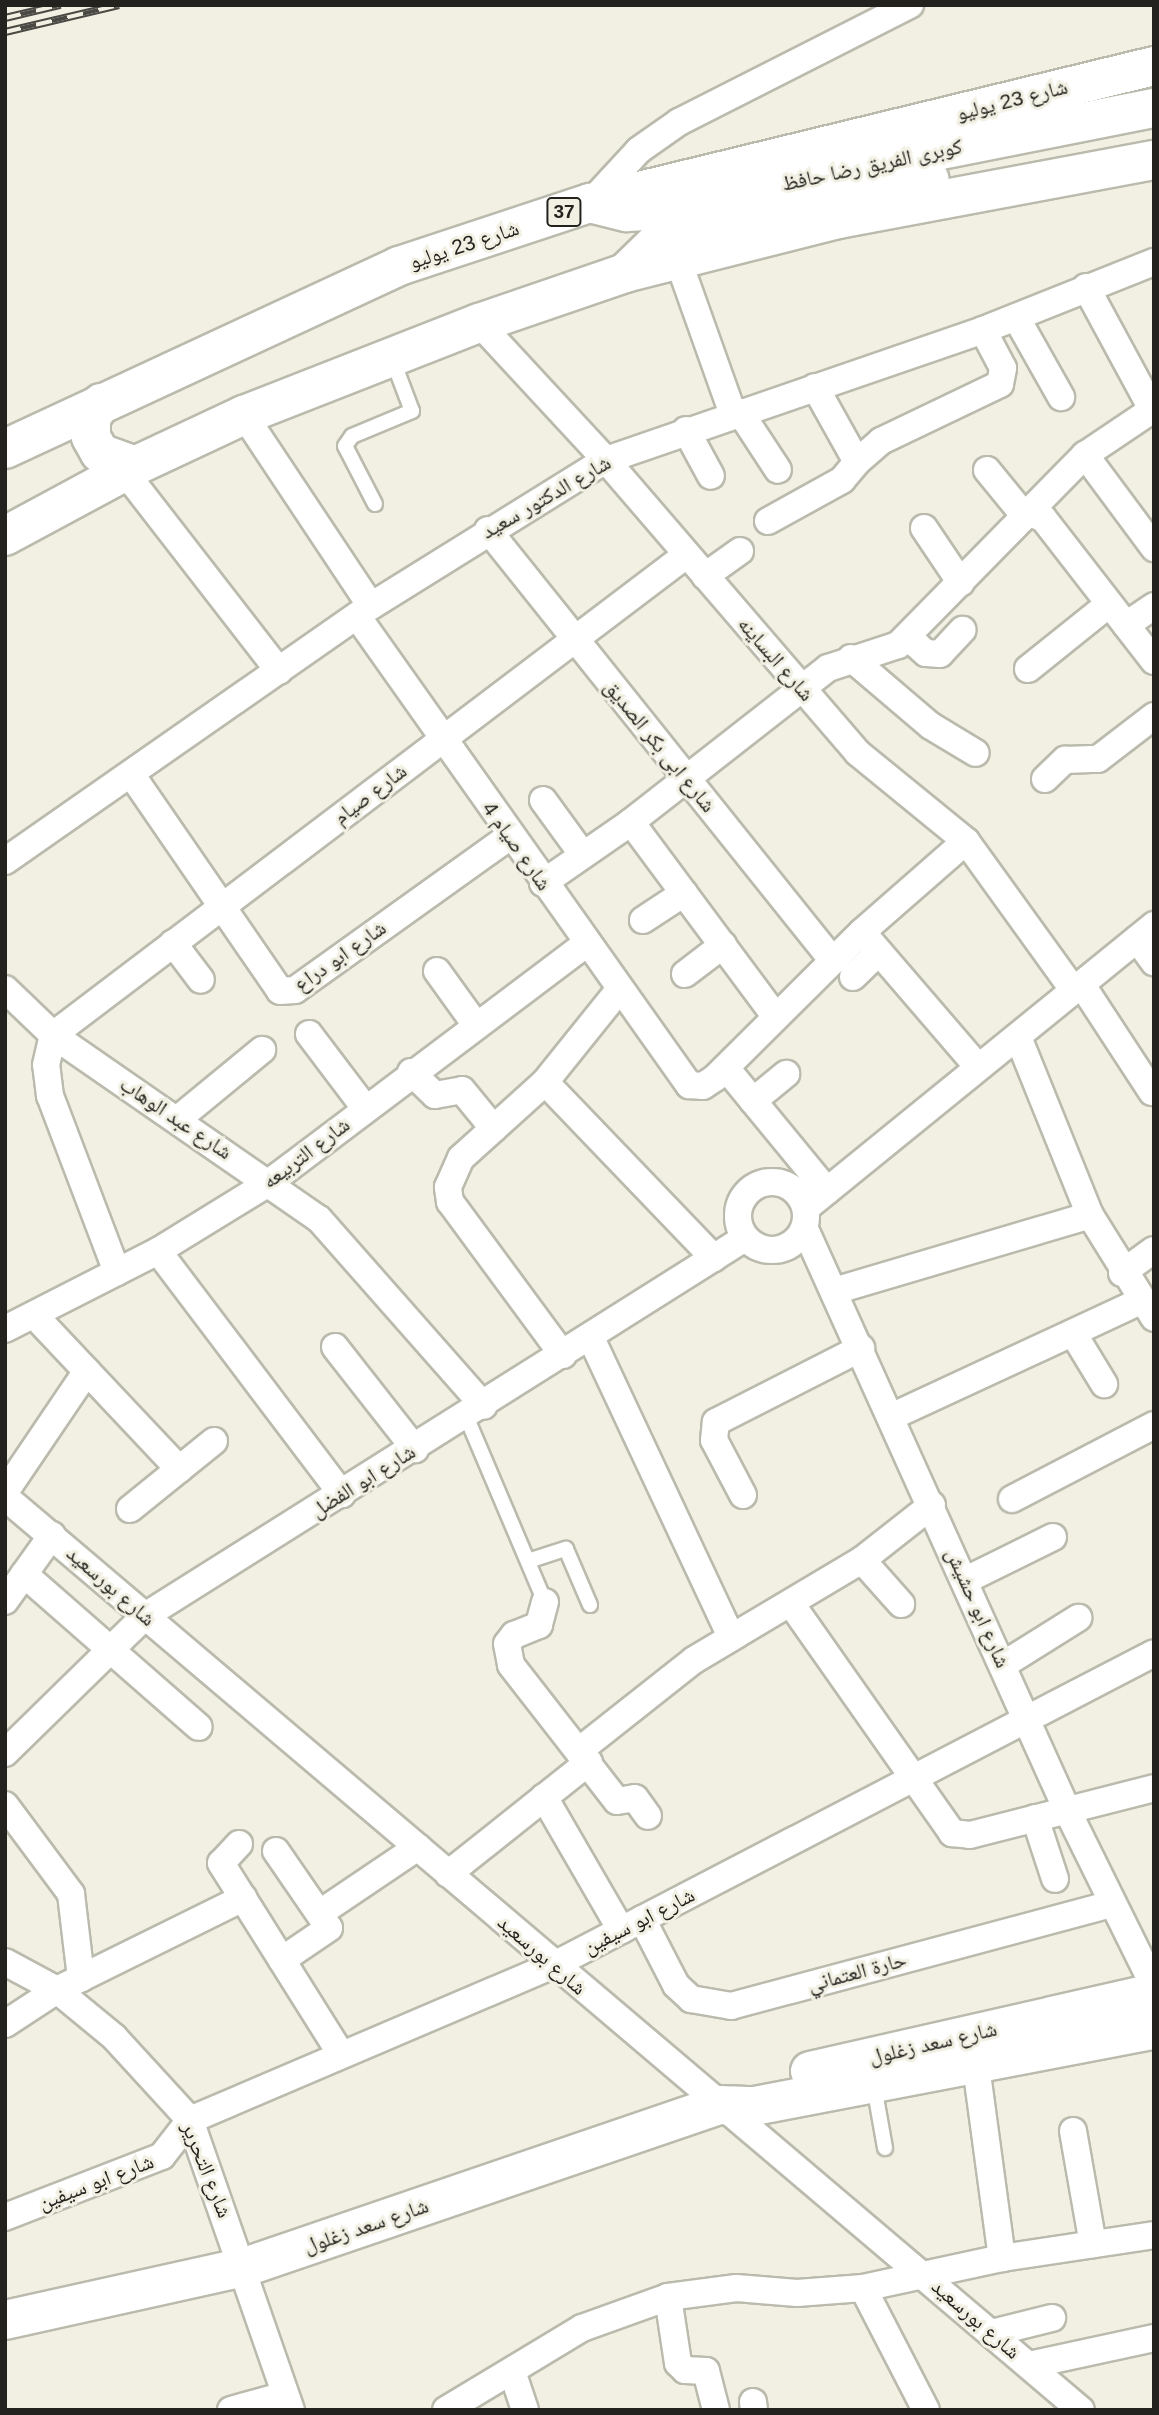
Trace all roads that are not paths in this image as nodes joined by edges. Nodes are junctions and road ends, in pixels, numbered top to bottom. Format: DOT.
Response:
graph roads {
  1 [pos="910,5"];
  2 [pos="1154,66"];
  3 [pos="1154,108"];
  4 [pos="1154,134"];
  5 [pos="961,159"];
  6 [pos="1154,160"];
  7 [pos="590,203"];
  8 [pos="677,257"];
  9 [pos="1154,262"];
  10 [pos="625,273"];
  11 [pos="1086,287"];
  12 [pos="1016,317"];
  13 [pos="478,323"];
  14 [pos="983,330"];
  15 [pos="392,357"];
  16 [pos="815,387"];
  17 [pos="1061,397"];
  18 [pos="101,402"];
  19 [pos="1153,412"];
  20 [pos="736,413"];
  21 [pos="244,415"];
  22 [pos="686,430"];
  23 [pos="5,449"];
  24 [pos="1085,455"];
  25 [pos="606,460"];
  26 [pos="856,462"];
  27 [pos="129,469"];
  28 [pos="778,470"];
  29 [pos="987,470"];
  30 [pos="711,476"];
  31 [pos="375,504"];
  32 [pos="1032,511"];
  33 [pos="768,521"];
  34 [pos="923,528"];
  35 [pos="488,530"];
  36 [pos="5,536"];
  37 [pos="1154,548"];
  38 [pos="740,551"];
  39 [pos="686,555"];
  40 [pos="705,576"];
  41 [pos="961,583"];
  42 [pos="1109,604"];
  43 [pos="1154,606"];
  44 [pos="364,611"];
  45 [pos="1126,625"];
  46 [pos="962,630"];
  47 [pos="908,636"];
  48 [pos="574,639"];
  49 [pos="851,658"];
  50 [pos="1154,661"];
  51 [pos="1028,669"];
  52 [pos="279,671"];
  53 [pos="801,689"];
  54 [pos="1154,716"];
  55 [pos="442,739"];
  56 [pos="976,753"];
  57 [pos="131,774"];
  58 [pos="686,779"];
  59 [pos="1045,779"];
  60 [pos="543,800"];
  61 [pos="632,822"];
  62 [pos="510,836"];
  63 [pos="966,841"];
  64 [pos="583,855"];
  65 [pos="5,861"];
  66 [pos="543,883"];
  67 [pos="684,892"];
  68 [pos="221,907"];
  69 [pos="643,920"];
  70 [pos="1145,932"];
  71 [pos="871,942"];
  72 [pos="173,943"];
  73 [pos="586,944"];
  74 [pos="723,945"];
  75 [pos="1154,962"];
  76 [pos="843,969"];
  77 [pos="438,971"];
  78 [pos="685,974"];
  79 [pos="201,980"];
  80 [pos="1078,988"];
  81 [pos="5,989"];
  82 [pos="619,990"];
  83 [pos="776,1017"];
  84 [pos="476,1025"];
  85 [pos="309,1034"];
  86 [pos="53,1035"];
  87 [pos="1018,1037"];
  88 [pos="262,1050"];
  89 [pos="978,1067"];
  90 [pos="726,1068"];
  91 [pos="411,1072"];
  92 [pos="786,1074"];
  93 [pos="545,1082"];
  94 [pos="1152,1092"];
  95 [pos="753,1101"];
  96 [pos="365,1108"];
  97 [pos="178,1119"];
  98 [pos="494,1129"];
  99 [pos="270,1182"];
  100 [pos="827,1191"];
  101 [pos="1090,1215"];
  102 [pos="805,1218"];
  103 [pos="745,1238"];
  104 [pos="1154,1250"];
  105 [pos="158,1251"];
  106 [pos="714,1258"];
  107 [pos="117,1272"];
  108 [pos="1122,1273"];
  109 [pos="834,1291"];
  110 [pos="1147,1310"];
  111 [pos="16,1318"];
  112 [pos="1073,1333"];
  113 [pos="591,1338"];
  114 [pos="335,1347"];
  115 [pos="861,1348"];
  116 [pos="563,1355"];
  117 [pos="87,1371"];
  118 [pos="1104,1384"];
  119 [pos="475,1411"];
  120 [pos="893,1416"];
  121 [pos="1154,1425"];
  122 [pos="214,1441"];
  123 [pos="415,1449"];
  124 [pos="179,1468"];
  125 [pos="342,1494"];
  126 [pos="5,1495"];
  127 [pos="743,1495"];
  128 [pos="1012,1499"];
  129 [pos="932,1505"];
  130 [pos="130,1509"];
  131 [pos="51,1535"];
  132 [pos="1053,1537"];
  133 [pos="862,1560"];
  134 [pos="528,1561"];
  135 [pos="24,1574"];
  136 [pos="966,1580"];
  137 [pos="5,1601"];
  138 [pos="545,1602"];
  139 [pos="901,1604"];
  140 [pos="590,1605"];
  141 [pos="792,1605"];
  142 [pos="145,1616"];
  143 [pos="1078,1618"];
  144 [pos="731,1637"];
  145 [pos="109,1647"];
  146 [pos="1154,1653"];
  147 [pos="1003,1665"];
  148 [pos="1026,1719"];
  149 [pos="199,1727"];
  150 [pos="10,1739"];
  151 [pos="584,1756"];
  152 [pos="911,1779"];
  153 [pos="1154,1788"];
  154 [pos="544,1797"];
  155 [pos="5,1805"];
  156 [pos="1067,1810"];
  157 [pos="648,1816"];
  158 [pos="1035,1818"];
  159 [pos="239,1844"];
  160 [pos="418,1847"];
  161 [pos="276,1851"];
  162 [pos="448,1874"];
  163 [pos="1055,1879"];
  164 [pos="243,1898"];
  165 [pos="1113,1904"];
  166 [pos="320,1913"];
  167 [pos="632,1924"];
  168 [pos="282,1960"];
  169 [pos="5,1962"];
  170 [pos="554,1965"];
  171 [pos="81,1978"];
  172 [pos="1154,1986"];
  173 [pos="57,1990"];
  174 [pos="1154,1993"];
  175 [pos="5,2024"];
  176 [pos="1154,2029"];
  177 [pos="341,2054"];
  178 [pos="976,2066"];
  179 [pos="874,2084"];
  180 [pos="719,2105"];
  181 [pos="190,2120"];
  182 [pos="1073,2131"];
  183 [pos="885,2148"];
  184 [pos="5,2217"];
  185 [pos="1154,2235"];
  186 [pos="1093,2244"];
  187 [pos="1002,2258"];
  188 [pos="245,2267"];
  189 [pos="923,2273"];
  190 [pos="863,2288"];
  191 [pos="668,2297"];
  192 [pos="1052,2318"];
  193 [pos="5,2320"];
  194 [pos="991,2333"];
  195 [pos="1154,2338"];
  196 [pos="1029,2365"];
  197 [pos="512,2371"];
  198 [pos="288,2402"];
  199 [pos="459,2407"];
  200 [pos="231,2410"];
  201 [pos="525,2410"];
  202 [pos="716,2410"];
  203 [pos="926,2410"];
  204 [pos="1082,2410"];
  1 -- 7 [label="street"];
  2 -- 7 [label="main road, شارع 23 يوليو / 37"];
  3 -- 5 [label="main road, كوبرى الفريق رضا حافظ"];
  4 -- 5 [label="main road, كوبرى الفريق رضا حافظ"];
  5 -- 7 [label="main road, كوبرى الفريق رضا حافظ"];
  5 -- 10 [label="main road, كوبرى الفريق رضا حافظ"];
  6 -- 8 [label="main road"];
  7 -- 18 [label="main road, شارع 23 يوليو / 37"];
  8 -- 10 [label="main road"];
  8 -- 20 [label="street"];
  9 -- 11 [label="street, شارع الدكتور سعيد"];
  10 -- 13 [label="main road"];
  11 -- 12 [label="street, شارع الدكتور سعيد"];
  11 -- 19 [label="street"];
  12 -- 14 [label="street, شارع الدكتور سعيد"];
  12 -- 17 [label="street"];
  13 -- 15 [label="main road"];
  13 -- 25 [label="street, شارع البساينه"];
  14 -- 16 [label="street, شارع الدكتور سعيد"];
  14 -- 26 [label="street"];
  15 -- 21 [label="main road"];
  15 -- 31 [label="lane"];
  16 -- 20 [label="street, شارع الدكتور سعيد"];
  16 -- 26 [label="street"];
  18 -- 23 [label="main road, شارع 23 يوليو / 37"];
  18 -- 27 [label="main road"];
  19 -- 24 [label="street"];
  20 -- 22 [label="street, شارع الدكتور سعيد"];
  20 -- 28 [label="street"];
  21 -- 27 [label="main road"];
  21 -- 44 [label="street, شارع صيام 4"];
  22 -- 25 [label="street, شارع الدكتور سعيد"];
  22 -- 30 [label="street"];
  24 -- 32 [label="street"];
  24 -- 37 [label="street"];
  25 -- 35 [label="street, شارع الدكتور سعيد"];
  25 -- 39 [label="street, شارع البساينه"];
  26 -- 33 [label="street"];
  27 -- 36 [label="main road"];
  27 -- 52 [label="street"];
  29 -- 32 [label="street"];
  32 -- 41 [label="street"];
  32 -- 42 [label="street"];
  34 -- 41 [label="street"];
  35 -- 44 [label="street, شارع الدكتور سعيد"];
  35 -- 48 [label="street, شارع ابى بكر الصديق"];
  38 -- 40 [label="street"];
  39 -- 40 [label="street, شارع البساينه"];
  39 -- 48 [label="street, شارع صيام"];
  40 -- 53 [label="street, شارع البساينه"];
  41 -- 47 [label="street"];
  42 -- 45 [label="street"];
  42 -- 51 [label="street"];
  43 -- 45 [label="street"];
  44 -- 52 [label="street, شارع الدكتور سعيد"];
  44 -- 55 [label="street, شارع صيام 4"];
  45 -- 50 [label="street"];
  46 -- 47 [label="street"];
  47 -- 49 [label="street"];
  48 -- 55 [label="street, شارع صيام"];
  48 -- 58 [label="street, شارع ابى بكر الصديق"];
  49 -- 53 [label="street"];
  49 -- 56 [label="street"];
  52 -- 57 [label="street, شارع الدكتور سعيد"];
  53 -- 58 [label="street"];
  53 -- 63 [label="street, شارع البساينه"];
  54 -- 59 [label="street"];
  55 -- 62 [label="street, شارع صيام 4"];
  55 -- 68 [label="street, شارع صيام"];
  57 -- 65 [label="street, شارع الدكتور سعيد"];
  57 -- 68 [label="street, شارع ابو دراع"];
  58 -- 61 [label="street"];
  58 -- 76 [label="street, شارع ابى بكر الصديق"];
  60 -- 64 [label="street"];
  61 -- 64 [label="street"];
  61 -- 67 [label="street"];
  62 -- 66 [label="street, شارع صيام 4"];
  62 -- 68 [label="street, شارع ابو دراع"];
  63 -- 71 [label="street"];
  63 -- 80 [label="street, شارع البساينه"];
  64 -- 66 [label="street"];
  66 -- 73 [label="street, شارع صيام 4"];
  67 -- 69 [label="street"];
  67 -- 74 [label="street"];
  68 -- 72 [label="street, شارع صيام"];
  70 -- 75 [label="street"];
  70 -- 80 [label="street"];
  71 -- 76 [label="street"];
  71 -- 89 [label="street"];
  72 -- 79 [label="street"];
  72 -- 86 [label="street, شارع صيام"];
  73 -- 82 [label="street, شارع صيام 4"];
  73 -- 84 [label="street, شارع التربيعه"];
  74 -- 78 [label="street"];
  74 -- 83 [label="street"];
  76 -- 83 [label="street"];
  77 -- 84 [label="street"];
  80 -- 87 [label="street"];
  80 -- 94 [label="street, شارع البساينه"];
  81 -- 86 [label="street, شارع عبد الوهاب"];
  82 -- 90 [label="street, شارع صيام 4"];
  82 -- 93 [label="street"];
  83 -- 90 [label="street"];
  84 -- 91 [label="street, شارع التربيعه"];
  85 -- 96 [label="street"];
  86 -- 97 [label="street, شارع عبد الوهاب"];
  86 -- 107 [label="street"];
  87 -- 89 [label="street"];
  87 -- 101 [label="street"];
  88 -- 97 [label="street"];
  89 -- 100 [label="street"];
  90 -- 95 [label="street"];
  91 -- 96 [label="street, شارع التربيعه"];
  91 -- 98 [label="street"];
  92 -- 95 [label="street"];
  93 -- 98 [label="street"];
  93 -- 106 [label="street"];
  95 -- 100 [label="street"];
  96 -- 99 [label="street, شارع التربيعه"];
  97 -- 99 [label="street, شارع عبد الوهاب"];
  98 -- 116 [label="street"];
  99 -- 105 [label="street, شارع التربيعه"];
  99 -- 119 [label="street, شارع عبد الوهاب"];
  100 -- 102 [label="street"];
  101 -- 108 [label="street"];
  101 -- 109 [label="street"];
  102 -- 103 [label="street"];
  102 -- 103 [label="street"];
  102 -- 109 [label="street, شارع ابو حشيش"];
  103 -- 106 [label="street, شارع ابو الفضل"];
  104 -- 108 [label="street"];
  105 -- 107 [label="street, شارع التربيعه"];
  105 -- 125 [label="street"];
  106 -- 113 [label="street, شارع ابو الفضل"];
  107 -- 111 [label="street, شارع التربيعه"];
  108 -- 110 [label="street"];
  109 -- 115 [label="street, شارع ابو حشيش"];
  110 -- 112 [label="street"];
  111 -- 117 [label="street"];
  112 -- 118 [label="street"];
  112 -- 120 [label="street"];
  113 -- 116 [label="street, شارع ابو الفضل"];
  113 -- 144 [label="street"];
  114 -- 123 [label="street"];
  115 -- 120 [label="street, شارع ابو حشيش"];
  115 -- 127 [label="street"];
  116 -- 119 [label="street, شارع ابو الفضل"];
  117 -- 124 [label="street"];
  117 -- 126 [label="street"];
  119 -- 123 [label="street, شارع ابو الفضل"];
  119 -- 134 [label="lane"];
  120 -- 129 [label="street, شارع ابو حشيش"];
  121 -- 128 [label="street"];
  122 -- 124 [label="street"];
  123 -- 125 [label="street, شارع ابو الفضل"];
  124 -- 130 [label="street"];
  125 -- 142 [label="street, شارع ابو الفضل"];
  126 -- 131 [label="street, شارع بورسعيد"];
  129 -- 133 [label="street"];
  129 -- 136 [label="street, شارع ابو حشيش"];
  131 -- 135 [label="street"];
  131 -- 142 [label="street, شارع بورسعيد"];
  132 -- 136 [label="street"];
  133 -- 139 [label="street"];
  133 -- 141 [label="street"];
  134 -- 138 [label="lane"];
  134 -- 140 [label="lane"];
  135 -- 137 [label="street"];
  135 -- 145 [label="street"];
  136 -- 147 [label="street, شارع ابو حشيش"];
  138 -- 151 [label="street"];
  141 -- 144 [label="street"];
  141 -- 152 [label="street"];
  142 -- 145 [label="street, شارع ابو الفضل"];
  142 -- 160 [label="street, شارع بورسعيد"];
  143 -- 147 [label="street"];
  144 -- 151 [label="street"];
  145 -- 149 [label="street"];
  145 -- 150 [label="street, شارع ابو الفضل"];
  146 -- 148 [label="street, شارع ابو سيفين"];
  147 -- 148 [label="street, شارع ابو حشيش"];
  148 -- 152 [label="street, شارع ابو سيفين"];
  148 -- 156 [label="street, شارع ابو حشيش"];
  151 -- 154 [label="street"];
  151 -- 157 [label="street"];
  152 -- 158 [label="street"];
  152 -- 167 [label="street, شارع ابو سيفين"];
  153 -- 156 [label="street"];
  154 -- 162 [label="street"];
  154 -- 167 [label="street, حارة العتماني"];
  155 -- 171 [label="street"];
  156 -- 158 [label="street"];
  156 -- 165 [label="street, شارع ابو حشيش"];
  158 -- 163 [label="street"];
  159 -- 164 [label="street"];
  160 -- 162 [label="street, شارع بورسعيد"];
  160 -- 166 [label="street"];
  161 -- 166 [label="street"];
  162 -- 170 [label="street, شارع بورسعيد"];
  164 -- 168 [label="street"];
  164 -- 171 [label="street"];
  165 -- 167 [label="street, حارة العتماني"];
  165 -- 172 [label="street, شارع ابو حشيش"];
  166 -- 168 [label="street"];
  167 -- 170 [label="street, شارع ابو سيفين"];
  168 -- 177 [label="street"];
  169 -- 173 [label="street, شارع التحرير"];
  170 -- 177 [label="street, شارع ابو سيفين"];
  170 -- 180 [label="street, شارع بورسعيد"];
  171 -- 173 [label="street"];
  173 -- 175 [label="street"];
  173 -- 181 [label="street, شارع التحرير"];
  174 -- 180 [label="main road, شارع سعد زغلول"];
  176 -- 178 [label="main road, شارع سعد زغلول"];
  177 -- 181 [label="street, شارع ابو سيفين"];
  178 -- 179 [label="main road, شارع سعد زغلول"];
  178 -- 187 [label="street"];
  179 -- 180 [label="main road, شارع سعد زغلول"];
  179 -- 183 [label="lane"];
  180 -- 188 [label="main road, شارع سعد زغلول"];
  180 -- 189 [label="street, شارع بورسعيد"];
  181 -- 184 [label="street, شارع ابو سيفين"];
  181 -- 188 [label="street, شارع التحرير"];
  182 -- 186 [label="street"];
  185 -- 186 [label="street"];
  186 -- 187 [label="street"];
  187 -- 189 [label="street"];
  188 -- 193 [label="main road, شارع سعد زغلول"];
  188 -- 198 [label="street, شارع التحرير"];
  189 -- 190 [label="street"];
  189 -- 194 [label="street, شارع بورسعيد"];
  190 -- 191 [label="street"];
  190 -- 203 [label="street"];
  191 -- 197 [label="street"];
  191 -- 202 [label="street"];
  192 -- 194 [label="street"];
  194 -- 196 [label="street, شارع بورسعيد"];
  195 -- 196 [label="street"];
  196 -- 204 [label="street, شارع بورسعيد"];
  197 -- 199 [label="street"];
  197 -- 201 [label="street"];
  198 -- 200 [label="street"];
}
